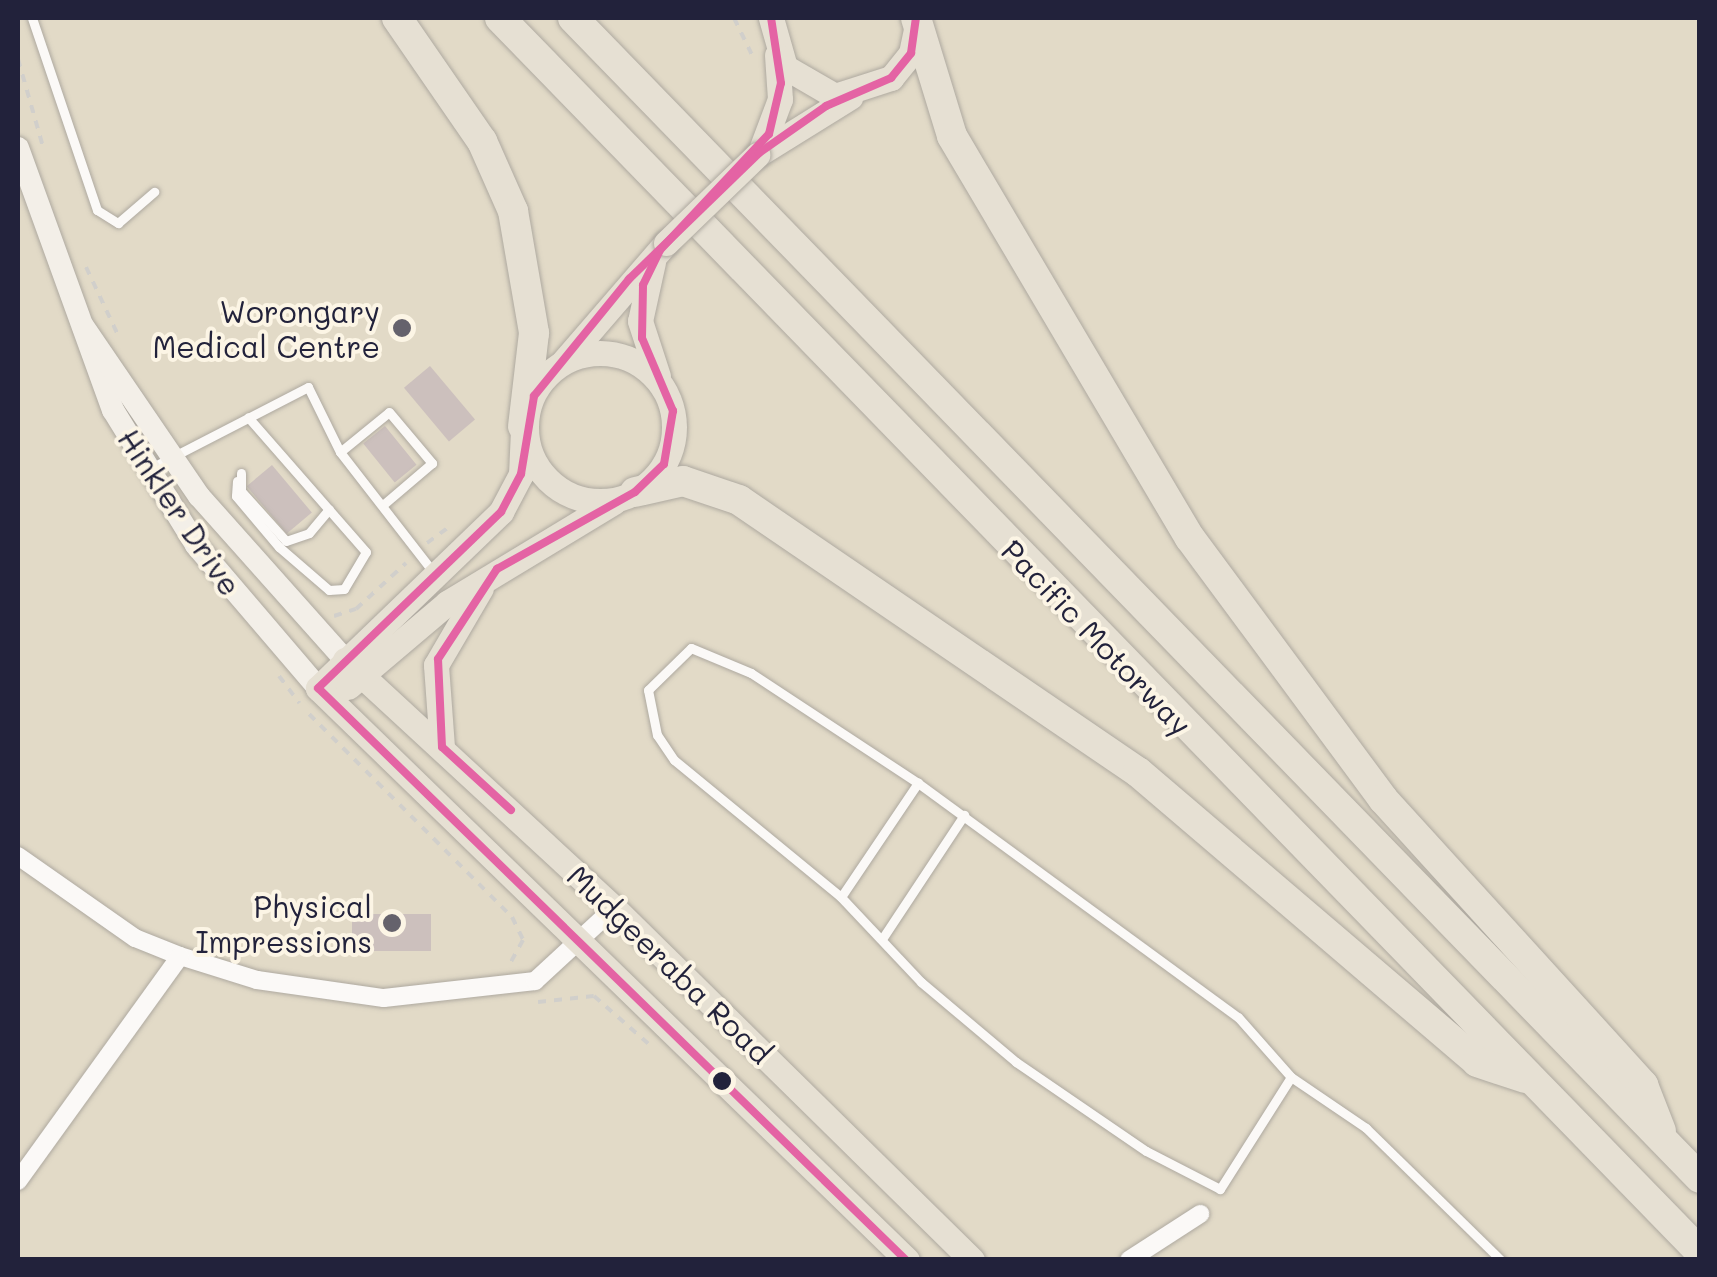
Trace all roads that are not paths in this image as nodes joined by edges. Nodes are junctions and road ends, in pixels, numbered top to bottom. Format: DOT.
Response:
graph roads {
  1 [pos="32,18"];
  2 [pos="397,18"];
  3 [pos="500,18"];
  4 [pos="572,18"];
  5 [pos="771,18"];
  6 [pos="916,18"];
  7 [pos="776,50"];
  8 [pos="859,95"];
  9 [pos="18,148"];
  10 [pos="758,154"];
  11 [pos="154,192"];
  12 [pos="663,246"];
  13 [pos="75,316"];
  14 [pos="554,372"];
  15 [pos="665,389"];
  16 [pos="248,417"];
  17 [pos="523,428"];
  18 [pos="340,452"];
  19 [pos="171,457"];
  20 [pos="147,470"];
  21 [pos="631,494"];
  22 [pos="384,504"];
  23 [pos="329,509"];
  24 [pos="540,541"];
  25 [pos="496,568"];
  26 [pos="436,575"];
  27 [pos="352,668"];
  28 [pos="325,695"];
  29 [pos="442,746"];
  30 [pos="918,783"];
  31 [pos="964,815"];
  32 [pos="18,856"];
  33 [pos="841,897"];
  34 [pos="614,908"];
  35 [pos="882,938"];
  36 [pos="578,945"];
  37 [pos="180,956"];
  38 [pos="1291,1077"];
  39 [pos="1533,1081"];
  40 [pos="1666,1144"];
  41 [pos="1700,1178"];
  42 [pos="18,1181"];
  43 [pos="1200,1214"];
  44 [pos="1700,1252"];
  45 [pos="907,1260"];
  46 [pos="972,1260"];
  47 [pos="1129,1260"];
  48 [pos="1501,1260"];
  1 -- 11 [label="lane"];
  2 -- 17 [label="highway"];
  3 -- 39 [label="highway, Pacific Motorway"];
  4 -- 40 [label="highway, Pacific Motorway"];
  5 -- 7 [label="main road"];
  6 -- 8 [label="main road"];
  6 -- 40 [label="highway"];
  7 -- 8 [label="main road"];
  7 -- 10 [label="main road"];
  8 -- 10 [label="main road"];
  9 -- 13 [label="main road, Hinkler Drive"];
  10 -- 12 [label="main road, bridge"];
  12 -- 14 [label="main road"];
  12 -- 15 [label="main road"];
  13 -- 19 [label="main road, Hinkler Drive"];
  13 -- 20 [label="main road, Hinkler Drive"];
  14 -- 15 [label="main road"];
  14 -- 17 [label="main road"];
  15 -- 21 [label="main road"];
  16 -- 18 [label="lane"];
  16 -- 19 [label="lane"];
  16 -- 23 [label="lane"];
  17 -- 21 [label="main road"];
  17 -- 26 [label="main road"];
  18 -- 22 [label="lane"];
  18 -- 22 [label="lane"];
  19 -- 20 [label="lane"];
  19 -- 27 [label="main road, Hinkler Drive"];
  20 -- 28 [label="main road, Hinkler Drive"];
  21 -- 24 [label="main road"];
  21 -- 39 [label="highway"];
  22 -- 26 [label="lane"];
  23 -- 23 [label="lane"];
  24 -- 25 [label="main road"];
  24 -- 26 [label="main road"];
  25 -- 27 [label="main road"];
  25 -- 29 [label="main road"];
  26 -- 27 [label="main road"];
  27 -- 28 [label="main road"];
  27 -- 29 [label="main road, Mudgeeraba Road"];
  28 -- 36 [label="main road, Mudgeeraba Road"];
  29 -- 34 [label="main road, Mudgeeraba Road"];
  30 -- 31 [label="lane"];
  30 -- 33 [label="lane"];
  30 -- 33 [label="lane"];
  31 -- 35 [label="lane"];
  31 -- 38 [label="lane"];
  32 -- 37 [label="street"];
  33 -- 35 [label="lane"];
  34 -- 36 [label="street"];
  34 -- 46 [label="main road, Mudgeeraba Road"];
  35 -- 38 [label="lane"];
  36 -- 37 [label="street"];
  36 -- 45 [label="main road, Mudgeeraba Road"];
  37 -- 42 [label="street"];
  38 -- 48 [label="lane"];
  39 -- 44 [label="highway, Pacific Motorway"];
  40 -- 41 [label="highway, Pacific Motorway"];
  43 -- 47 [label="street"];
}
